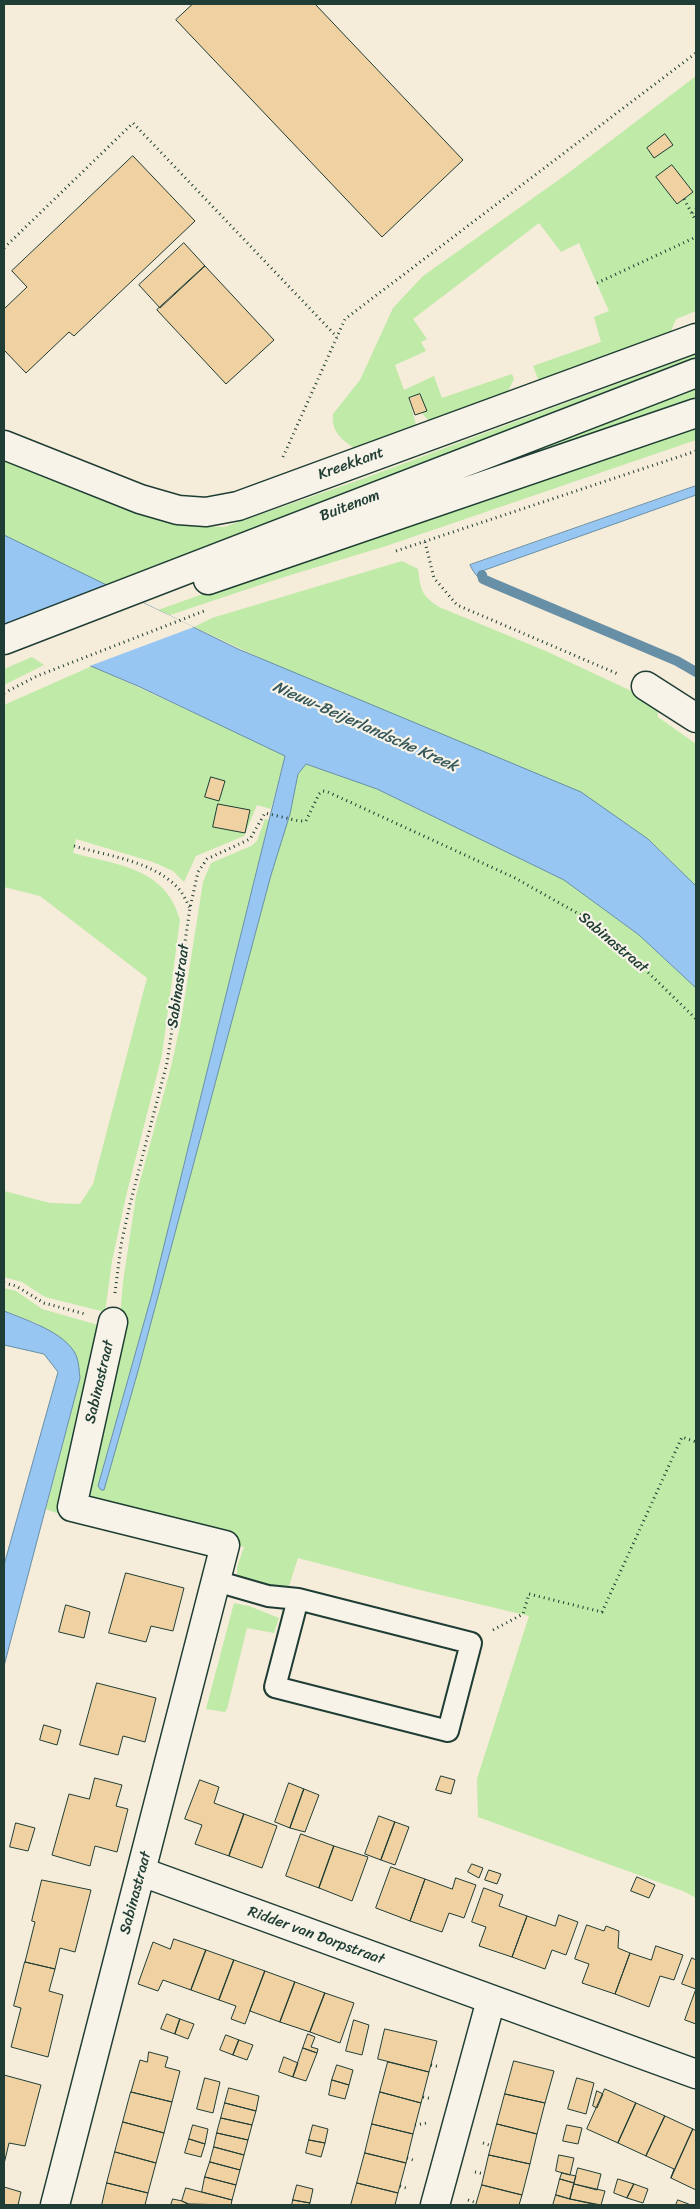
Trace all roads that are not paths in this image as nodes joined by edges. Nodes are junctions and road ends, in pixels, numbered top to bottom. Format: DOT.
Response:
graph roads {
  1 [pos="696,338"];
  2 [pos="696,373"];
  3 [pos="696,413"];
  4 [pos="4,445"];
  5 [pos="202,573"];
  6 [pos="8,650"];
  7 [pos="646,686"];
  8 [pos="696,718"];
  9 [pos="113,1322"];
  10 [pos="216,1581"];
  11 [pos="298,1599"];
  12 [pos="142,1872"];
  13 [pos="491,2000"];
  14 [pos="696,2074"];
  15 [pos="54,2205"];
  16 [pos="436,2205"];
  1 -- 4 [label="street, Kreekkant"];
  2 -- 5 [label="street, Buitenom"];
  3 -- 5 [label="street, Buitenom"];
  5 -- 6 [label="street, Buitenom"];
  7 -- 8 [label="street"];
  9 -- 10 [label="street, Sabinastraat"];
  10 -- 11 [label="lane"];
  10 -- 12 [label="street, Sabinastraat"];
  11 -- 11 [label="lane"];
  12 -- 13 [label="street, Ridder van Dorpstraat"];
  12 -- 15 [label="street, Sabinastraat"];
  13 -- 14 [label="street, Ridder van Dorpstraat"];
  13 -- 16 [label="street"];
}
